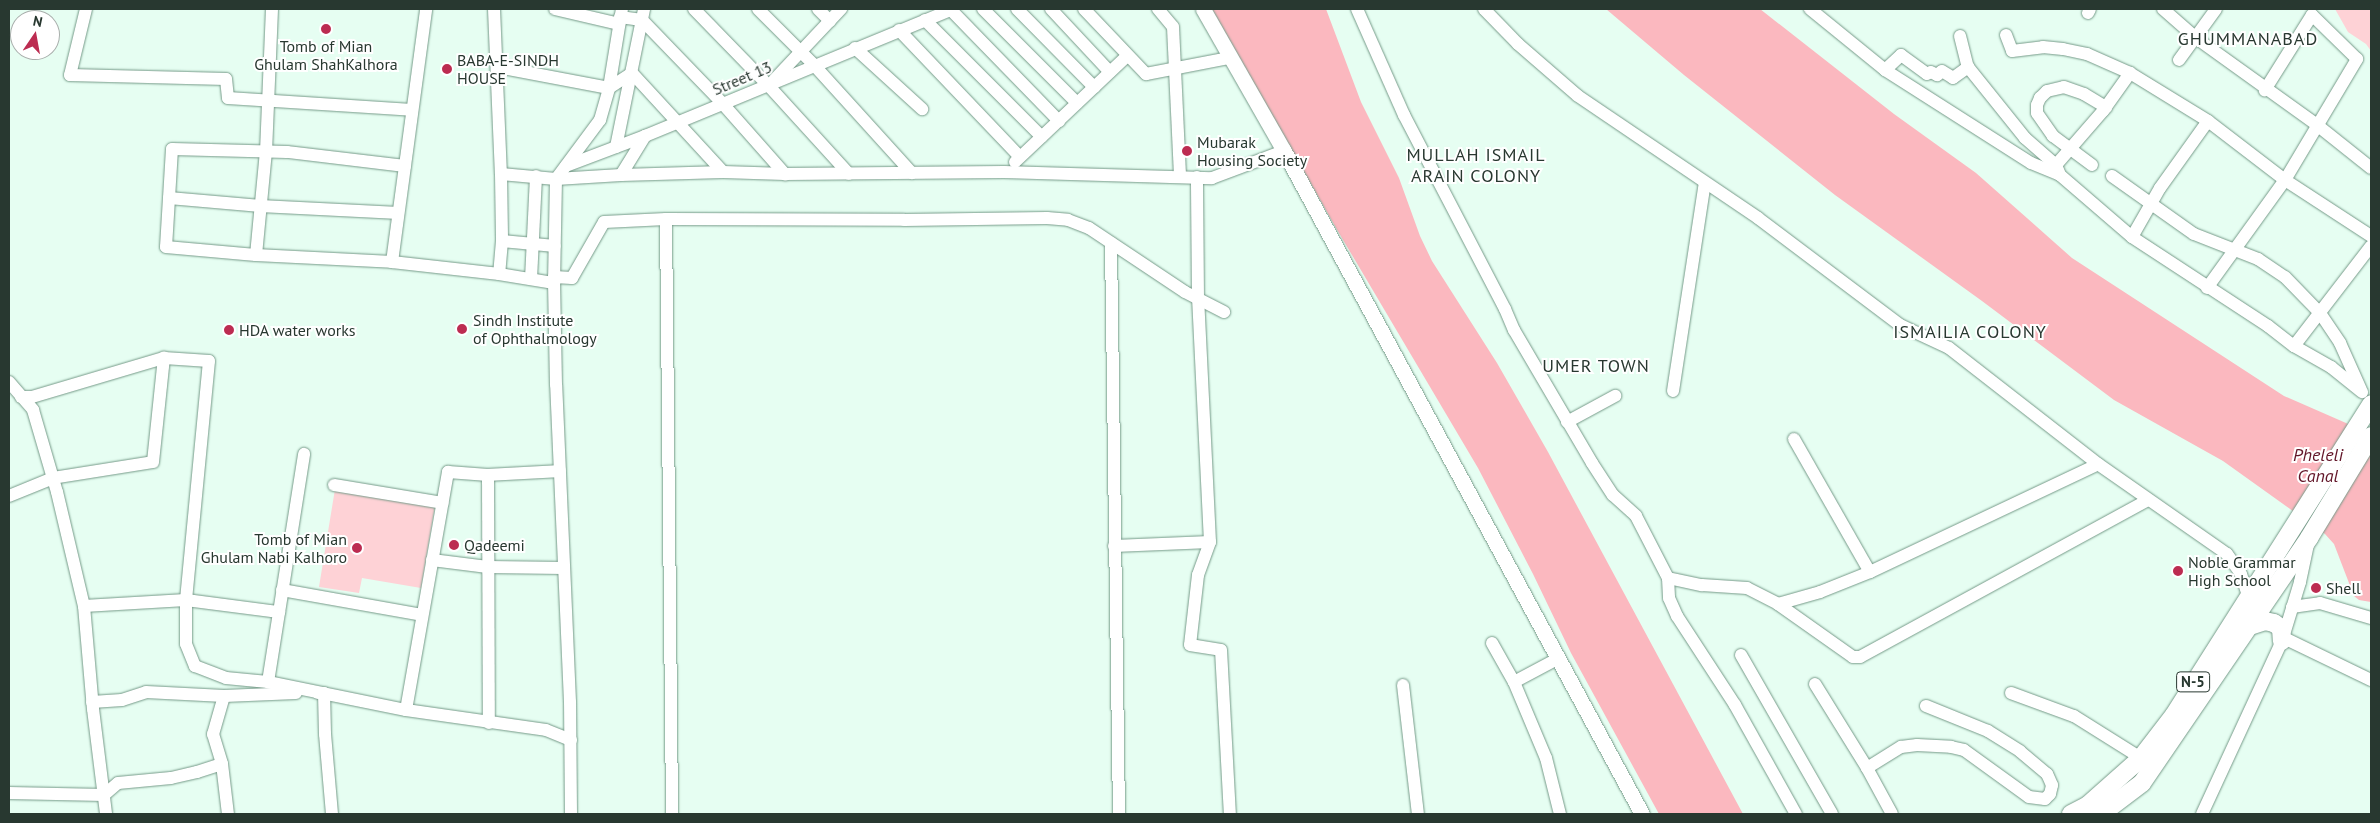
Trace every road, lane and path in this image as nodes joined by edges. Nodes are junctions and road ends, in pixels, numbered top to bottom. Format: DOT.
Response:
graph roads {
  1 [pos="86,9"];
  2 [pos="272,9"];
  3 [pos="426,9"];
  4 [pos="494,9"];
  5 [pos="556,9"];
  6 [pos="694,9"];
  7 [pos="758,9"];
  8 [pos="818,9"];
  9 [pos="841,9"];
  10 [pos="952,9"];
  11 [pos="983,9"];
  12 [pos="1017,9"];
  13 [pos="1051,9"];
  14 [pos="1084,9"];
  15 [pos="1158,9"];
  16 [pos="1203,9"];
  17 [pos="1357,9"];
  18 [pos="1484,9"];
  19 [pos="1810,9"];
  20 [pos="2163,9"];
  21 [pos="2216,9"];
  22 [pos="2314,12"];
  23 [pos="643,14"];
  24 [pos="620,17"];
  25 [pos="925,20"];
  26 [pos="830,21"];
  27 [pos="899,30"];
  28 [pos="2006,34"];
  29 [pos="1960,36"];
  30 [pos="2196,38"];
  31 [pos="855,48"];
  32 [pos="801,53"];
  33 [pos="1127,56"];
  34 [pos="1230,58"];
  35 [pos="2179,60"];
  36 [pos="814,65"];
  37 [pos="498,67"];
  38 [pos="1968,67"];
  39 [pos="1175,70"];
  40 [pos="1885,70"];
  41 [pos="1110,72"];
  42 [pos="632,73"];
  43 [pos="2130,73"];
  44 [pos="768,86"];
  45 [pos="1094,87"];
  46 [pos="609,88"];
  47 [pos="2265,90"];
  48 [pos="270,100"];
  49 [pos="723,104"];
  50 [pos="1077,104"];
  51 [pos="2106,107"];
  52 [pos="922,109"];
  53 [pos="412,110"];
  54 [pos="1059,121"];
  55 [pos="2208,121"];
  56 [pos="679,123"];
  57 [pos="2317,125"];
  58 [pos="645,136"];
  59 [pos="1042,137"];
  60 [pos="616,147"];
  61 [pos="2071,149"];
  62 [pos="1284,151"];
  63 [pos="266,152"];
  64 [pos="1020,157"];
  65 [pos="2092,165"];
  66 [pos="404,166"];
  67 [pos="566,166"];
  68 [pos="2371,168"];
  69 [pos="2058,170"];
  70 [pos="723,172"];
  71 [pos="1004,172"];
  72 [pos="912,173"];
  73 [pos="501,174"];
  74 [pos="785,174"];
  75 [pos="848,174"];
  76 [pos="621,175"];
  77 [pos="536,176"];
  78 [pos="1180,176"];
  79 [pos="2112,176"];
  80 [pos="1196,177"];
  81 [pos="556,179"];
  82 [pos="2285,180"];
  83 [pos="1705,183"];
  84 [pos="169,198"];
  85 [pos="2151,204"];
  86 [pos="260,206"];
  87 [pos="398,213"];
  88 [pos="666,219"];
  89 [pos="2132,236"];
  90 [pos="2371,236"];
  91 [pos="502,241"];
  92 [pos="533,243"];
  93 [pos="1111,243"];
  94 [pos="556,246"];
  95 [pos="2371,246"];
  96 [pos="2234,248"];
  97 [pos="256,255"];
  98 [pos="392,262"];
  99 [pos="499,274"];
  100 [pos="531,279"];
  101 [pos="554,280"];
  102 [pos="2207,288"];
  103 [pos="1198,299"];
  104 [pos="1224,312"];
  105 [pos="2320,313"];
  106 [pos="2294,346"];
  107 [pos="164,358"];
  108 [pos="9,382"];
  109 [pos="1673,391"];
  110 [pos="1615,396"];
  111 [pos="21,397"];
  112 [pos="2369,400"];
  113 [pos="1567,422"];
  114 [pos="2371,436"];
  115 [pos="1794,439"];
  116 [pos="304,454"];
  117 [pos="2098,464"];
  118 [pos="560,471"];
  119 [pos="488,475"];
  120 [pos="53,478"];
  121 [pos="334,485"];
  122 [pos="9,496"];
  123 [pos="2148,500"];
  124 [pos="442,503"];
  125 [pos="2309,538"];
  126 [pos="1210,542"];
  127 [pos="1114,546"];
  128 [pos="432,560"];
  129 [pos="488,567"];
  130 [pos="564,568"];
  131 [pos="1870,572"];
  132 [pos="1668,578"];
  133 [pos="282,590"];
  134 [pos="2249,599"];
  135 [pos="186,600"];
  136 [pos="1778,604"];
  137 [pos="84,606"];
  138 [pos="2292,607"];
  139 [pos="280,612"];
  140 [pos="422,615"];
  141 [pos="2371,618"];
  142 [pos="2250,626"];
  143 [pos="2232,638"];
  144 [pos="2282,639"];
  145 [pos="1492,643"];
  146 [pos="1741,655"];
  147 [pos="1557,660"];
  148 [pos="2371,680"];
  149 [pos="268,682"];
  150 [pos="1514,682"];
  151 [pos="1403,684"];
  152 [pos="1815,684"];
  153 [pos="2012,692"];
  154 [pos="324,693"];
  155 [pos="224,696"];
  156 [pos="92,702"];
  157 [pos="1926,706"];
  158 [pos="406,710"];
  159 [pos="489,723"];
  160 [pos="571,740"];
  161 [pos="2142,758"];
  162 [pos="222,764"];
  163 [pos="1867,768"];
  164 [pos="9,793"];
  165 [pos="104,795"];
  166 [pos="106,814"];
  167 [pos="228,814"];
  168 [pos="332,814"];
  169 [pos="571,814"];
  170 [pos="672,814"];
  171 [pos="1119,814"];
  172 [pos="1230,814"];
  173 [pos="1418,814"];
  174 [pos="1560,814"];
  175 [pos="1642,814"];
  176 [pos="1796,814"];
  177 [pos="1832,814"];
  178 [pos="1892,814"];
  179 [pos="2071,814"];
  180 [pos="2101,814"];
  181 [pos="2204,814"];
  1 -- 48 [label="street"];
  2 -- 48 [label="street"];
  3 -- 53 [label="street"];
  4 -- 37 [label="street"];
  5 -- 24 [label="street"];
  6 -- 44 [label="street"];
  7 -- 32 [label="street"];
  8 -- 26 [label="street"];
  9 -- 26 [label="street"];
  10 -- 25 [label="street, Street 13"];
  10 -- 54 [label="street"];
  11 -- 50 [label="street"];
  12 -- 45 [label="street"];
  13 -- 41 [label="street"];
  14 -- 33 [label="street"];
  15 -- 39 [label="street"];
  16 -- 34 [label="main road"];
  17 -- 113 [label="street"];
  18 -- 83 [label="street"];
  19 -- 40 [label="street"];
  20 -- 30 [label="street"];
  21 -- 30 [label="street"];
  22 -- 47 [label="street"];
  22 -- 57 [label="street"];
  23 -- 24 [label="street"];
  23 -- 42 [label="street"];
  23 -- 49 [label="street"];
  24 -- 46 [label="street"];
  25 -- 27 [label="street, Street 13"];
  25 -- 59 [label="street"];
  26 -- 32 [label="street"];
  27 -- 31 [label="street, Street 13"];
  27 -- 64 [label="street"];
  28 -- 43 [label="street"];
  29 -- 38 [label="street"];
  30 -- 35 [label="street"];
  30 -- 47 [label="street"];
  31 -- 36 [label="street, Street 13"];
  31 -- 52 [label="street"];
  32 -- 36 [label="street"];
  32 -- 44 [label="street"];
  33 -- 39 [label="street"];
  33 -- 41 [label="street"];
  34 -- 39 [label="street"];
  34 -- 62 [label="main road"];
  36 -- 44 [label="street, Street 13"];
  36 -- 72 [label="street"];
  37 -- 46 [label="street"];
  37 -- 73 [label="street"];
  38 -- 40 [label="street"];
  38 -- 69 [label="street"];
  39 -- 78 [label="street"];
  40 -- 69 [label="street"];
  41 -- 45 [label="street"];
  42 -- 46 [label="street"];
  42 -- 56 [label="street"];
  42 -- 60 [label="street"];
  43 -- 51 [label="street"];
  43 -- 55 [label="street"];
  44 -- 49 [label="street, Street 13"];
  44 -- 75 [label="street"];
  45 -- 50 [label="street"];
  46 -- 67 [label="street"];
  47 -- 57 [label="street"];
  48 -- 53 [label="street"];
  48 -- 63 [label="street"];
  49 -- 56 [label="street, Street 13"];
  49 -- 74 [label="street"];
  50 -- 54 [label="street"];
  51 -- 61 [label="street"];
  51 -- 61 [label="street"];
  53 -- 66 [label="street"];
  54 -- 59 [label="street"];
  55 -- 82 [label="street"];
  55 -- 85 [label="street"];
  56 -- 58 [label="street, Street 13"];
  56 -- 70 [label="street"];
  57 -- 68 [label="street"];
  57 -- 82 [label="street"];
  58 -- 60 [label="street, Street 13"];
  58 -- 76 [label="street"];
  59 -- 64 [label="street"];
  60 -- 67 [label="street, Street 13"];
  61 -- 65 [label="street"];
  61 -- 69 [label="street"];
  62 -- 80 [label="street"];
  62 -- 147 [label="main road"];
  63 -- 66 [label="street"];
  63 -- 84 [label="street"];
  63 -- 86 [label="street"];
  64 -- 71 [label="street"];
  66 -- 87 [label="street"];
  67 -- 81 [label="street"];
  69 -- 89 [label="street"];
  70 -- 74 [label="street"];
  70 -- 76 [label="street"];
  71 -- 72 [label="street"];
  71 -- 78 [label="street"];
  72 -- 75 [label="street"];
  73 -- 77 [label="street"];
  73 -- 91 [label="street"];
  74 -- 75 [label="street"];
  76 -- 81 [label="street"];
  77 -- 81 [label="street"];
  77 -- 92 [label="street"];
  78 -- 80 [label="street"];
  79 -- 85 [label="street"];
  80 -- 103 [label="street"];
  81 -- 94 [label="street"];
  82 -- 90 [label="street"];
  82 -- 96 [label="street"];
  83 -- 109 [label="street"];
  83 -- 117 [label="street"];
  84 -- 86 [label="street"];
  84 -- 97 [label="street"];
  85 -- 89 [label="street"];
  85 -- 96 [label="street"];
  86 -- 87 [label="street"];
  86 -- 97 [label="street"];
  87 -- 98 [label="street"];
  88 -- 93 [label="street"];
  88 -- 101 [label="street"];
  88 -- 170 [label="street"];
  89 -- 102 [label="street"];
  91 -- 92 [label="street"];
  91 -- 99 [label="street"];
  92 -- 94 [label="street"];
  92 -- 100 [label="street"];
  93 -- 103 [label="street"];
  93 -- 127 [label="street"];
  94 -- 101 [label="street"];
  95 -- 105 [label="street"];
  96 -- 102 [label="street"];
  96 -- 105 [label="street"];
  97 -- 98 [label="street"];
  98 -- 99 [label="street"];
  99 -- 100 [label="street"];
  100 -- 101 [label="street"];
  101 -- 118 [label="street"];
  102 -- 106 [label="street"];
  103 -- 104 [label="street"];
  103 -- 126 [label="street"];
  105 -- 106 [label="street"];
  105 -- 112 [label="street"];
  106 -- 112 [label="street"];
  107 -- 111 [label="street"];
  107 -- 120 [label="street"];
  107 -- 135 [label="street"];
  108 -- 111 [label="street"];
  110 -- 113 [label="street"];
  111 -- 120 [label="street"];
  112 -- 134 [label="highway, N-5"];
  113 -- 132 [label="street"];
  114 -- 125 [label="highway, N-5"];
  115 -- 131 [label="street"];
  116 -- 133 [label="street"];
  117 -- 123 [label="street"];
  117 -- 131 [label="street"];
  118 -- 119 [label="street"];
  118 -- 130 [label="street"];
  119 -- 124 [label="street"];
  119 -- 129 [label="street"];
  120 -- 122 [label="street"];
  120 -- 137 [label="street"];
  121 -- 124 [label="street"];
  123 -- 134 [label="street"];
  123 -- 136 [label="street"];
  124 -- 128 [label="street"];
  125 -- 138 [label="street"];
  125 -- 142 [label="highway, N-5"];
  126 -- 127 [label="street"];
  126 -- 172 [label="street"];
  127 -- 171 [label="street"];
  128 -- 129 [label="street"];
  128 -- 140 [label="street"];
  129 -- 130 [label="street"];
  129 -- 159 [label="street"];
  130 -- 160 [label="street"];
  131 -- 136 [label="street"];
  132 -- 136 [label="street"];
  132 -- 176 [label="street"];
  133 -- 139 [label="street"];
  133 -- 140 [label="street"];
  134 -- 143 [label="highway, N-5"];
  135 -- 137 [label="street"];
  135 -- 139 [label="street"];
  135 -- 149 [label="street"];
  137 -- 156 [label="street"];
  138 -- 141 [label="street"];
  138 -- 144 [label="street"];
  139 -- 149 [label="street"];
  140 -- 158 [label="street"];
  142 -- 143 [label="highway, N-5"];
  142 -- 144 [label="highway"];
  143 -- 161 [label="highway, N-5"];
  143 -- 180 [label="highway, N-5"];
  144 -- 148 [label="street"];
  144 -- 181 [label="street"];
  145 -- 150 [label="street"];
  146 -- 177 [label="street"];
  147 -- 150 [label="street"];
  147 -- 175 [label="main road"];
  149 -- 154 [label="street"];
  150 -- 174 [label="street"];
  151 -- 173 [label="street"];
  152 -- 163 [label="street"];
  153 -- 161 [label="street"];
  154 -- 155 [label="street"];
  154 -- 158 [label="street"];
  154 -- 168 [label="street"];
  155 -- 156 [label="street"];
  155 -- 162 [label="street"];
  156 -- 165 [label="street"];
  157 -- 163 [label="street"];
  158 -- 159 [label="street"];
  159 -- 160 [label="street"];
  160 -- 169 [label="street"];
  161 -- 179 [label="highway, N-5"];
  162 -- 165 [label="street"];
  162 -- 167 [label="street"];
  163 -- 178 [label="street"];
  164 -- 165 [label="street"];
  165 -- 166 [label="street"];
}
